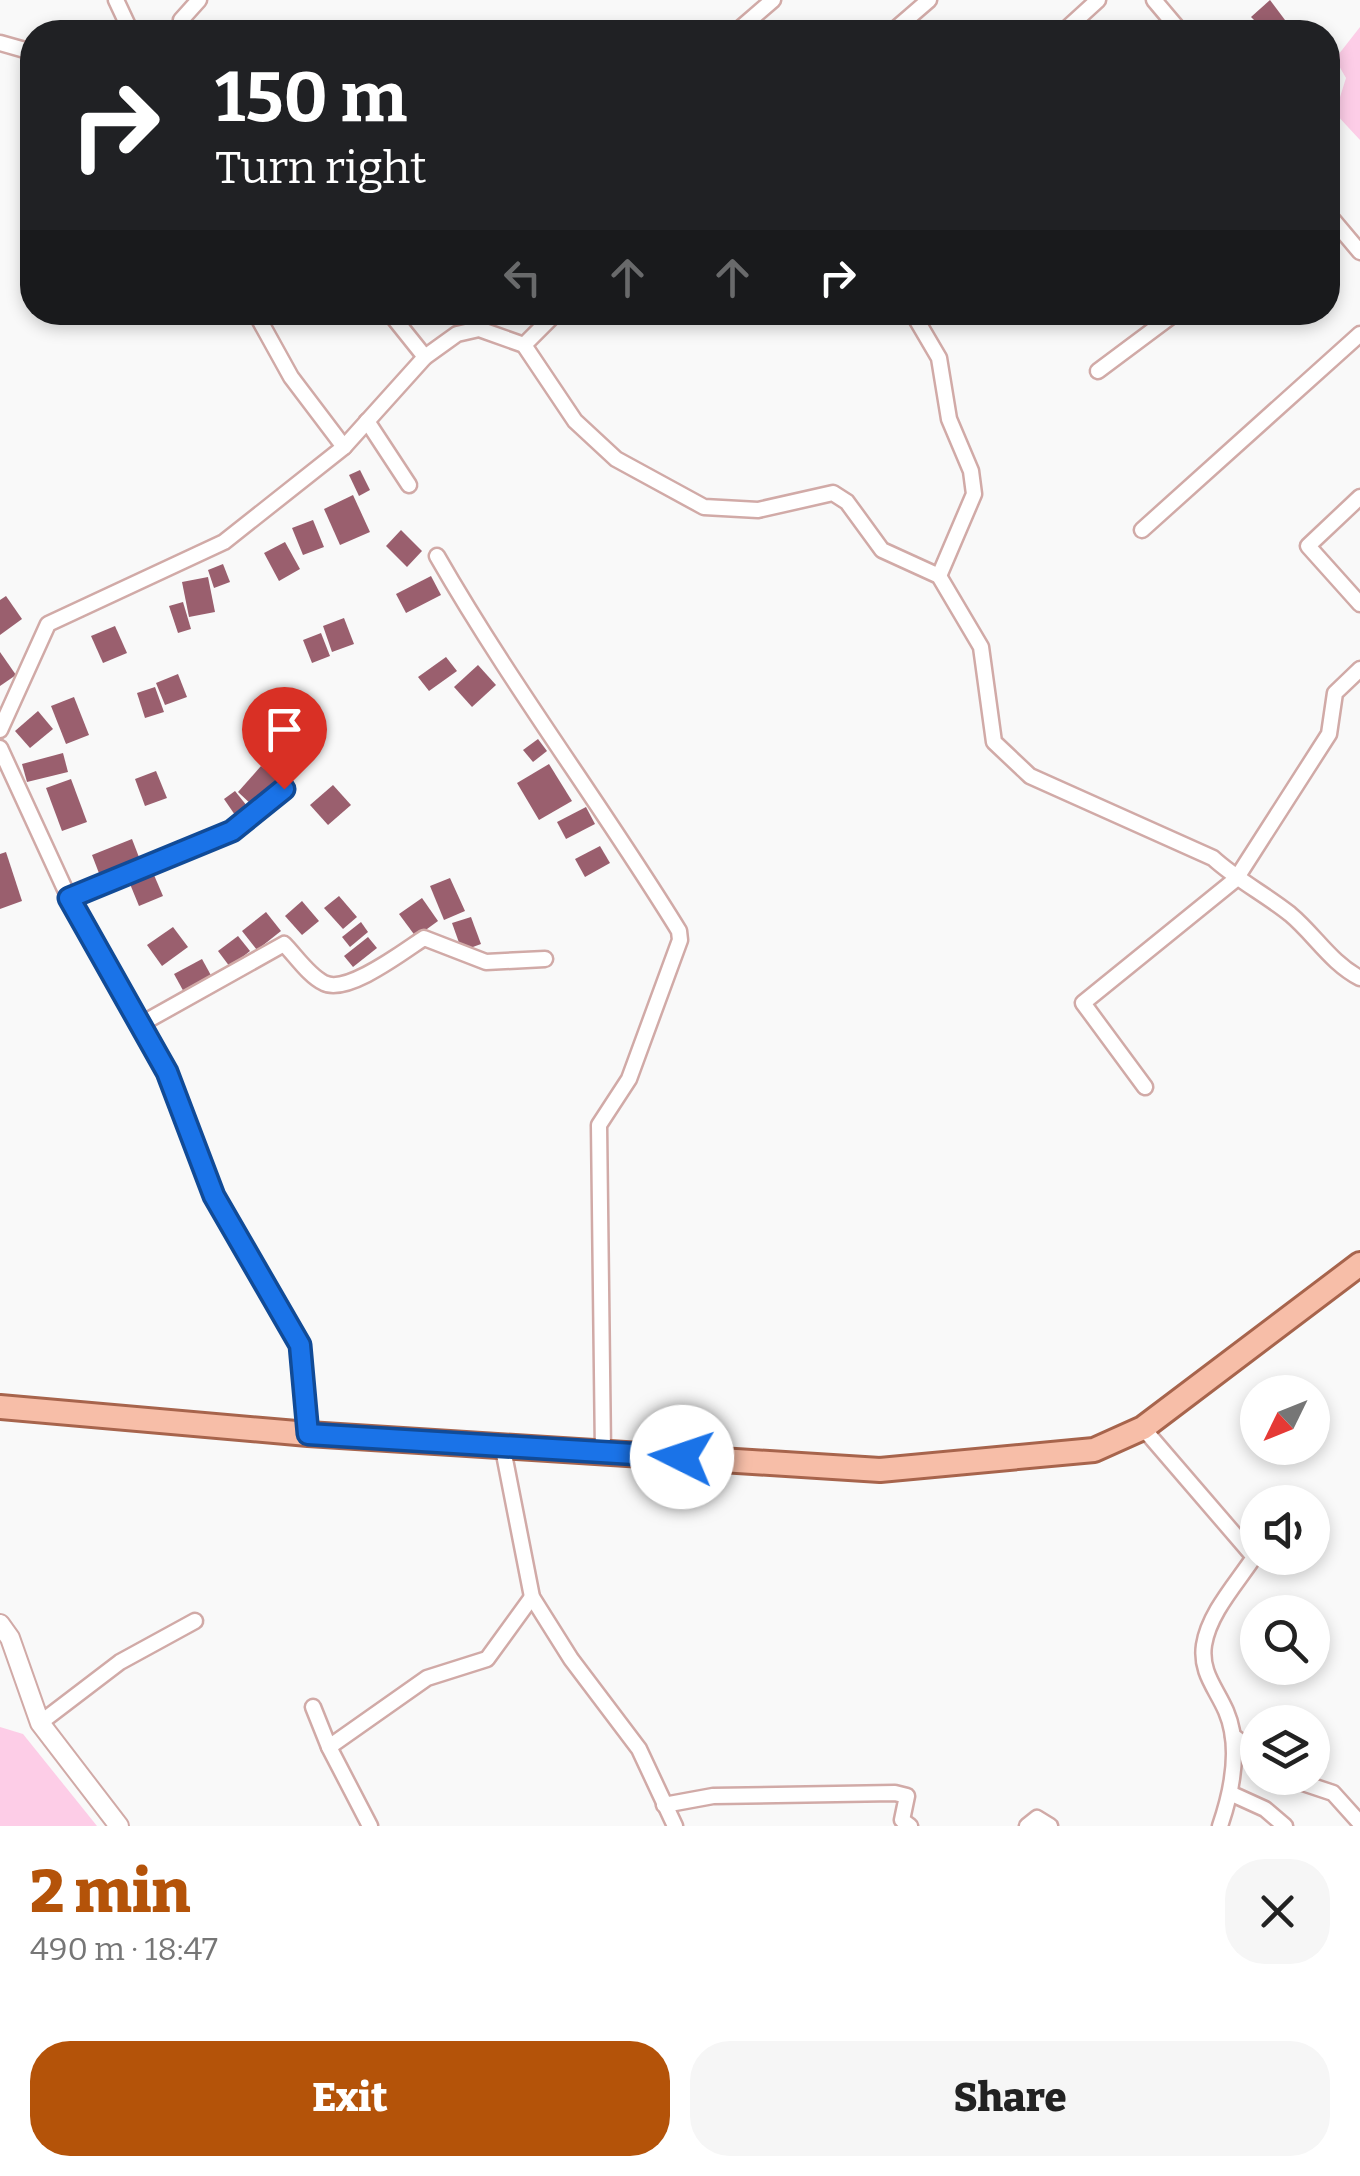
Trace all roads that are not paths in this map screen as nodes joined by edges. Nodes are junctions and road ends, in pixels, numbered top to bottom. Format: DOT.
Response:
graph roads {
  1 [pos="200,0"];
  2 [pos="773,0"];
  3 [pos="929,0"];
  4 [pos="1098,0"];
  5 [pos="1154,0"];
  6 [pos="184,20"];
  7 [pos="750,20"];
  8 [pos="906,20"];
  9 [pos="1076,20"];
  10 [pos="1170,20"];
  11 [pos="1340,228"];
  12 [pos="1360,252"];
  13 [pos="262,325"];
  14 [pos="399,325"];
  15 [pos="544,325"];
  16 [pos="920,325"];
  17 [pos="1160,325"];
  18 [pos="1360,334"];
  19 [pos="524,346"];
  20 [pos="425,357"];
  21 [pos="1098,371"];
  22 [pos="368,421"];
  23 [pos="344,447"];
  24 [pos="409,485"];
  25 [pos="1360,497"];
  26 [pos="1142,530"];
  27 [pos="436,556"];
  28 [pos="940,576"];
  29 [pos="1360,604"];
  30 [pos="1360,668"];
  31 [pos="0,730"];
  32 [pos="0,748"];
  33 [pos="284,789"];
  34 [pos="1236,879"];
  35 [pos="69,898"];
  36 [pos="545,959"];
  37 [pos="1360,978"];
  38 [pos="141,1024"];
  39 [pos="1145,1087"];
  40 [pos="1360,1264"];
  41 [pos="0,1407"];
  42 [pos="1143,1428"];
  43 [pos="308,1434"];
  44 [pos="502,1444"];
  45 [pos="603,1452"];
  46 [pos="1240,1538"];
  47 [pos="1243,1575"];
  48 [pos="532,1598"];
  49 [pos="196,1621"];
  50 [pos="0,1624"];
  51 [pos="314,1707"];
  52 [pos="40,1723"];
  53 [pos="1233,1736"];
  54 [pos="1240,1741"];
  55 [pos="329,1747"];
  56 [pos="1330,1792"];
  57 [pos="1232,1794"];
  58 [pos="664,1805"];
  59 [pos="1360,1823"];
  60 [pos="119,1826"];
  61 [pos="370,1826"];
  62 [pos="674,1826"];
  63 [pos="910,1826"];
  64 [pos="1027,1826"];
  65 [pos="1050,1826"];
  66 [pos="1220,1826"];
  67 [pos="1284,1826"];
  1 -- 6 [label="street"];
  2 -- 7 [label="street"];
  3 -- 8 [label="street"];
  4 -- 9 [label="street"];
  5 -- 10 [label="street"];
  11 -- 12 [label="street"];
  13 -- 23 [label="street"];
  14 -- 20 [label="street"];
  15 -- 19 [label="street"];
  16 -- 28 [label="street"];
  17 -- 21 [label="street"];
  18 -- 26 [label="street"];
  19 -- 20 [label="street"];
  19 -- 28 [label="street"];
  20 -- 22 [label="street"];
  22 -- 23 [label="street"];
  22 -- 24 [label="street"];
  23 -- 31 [label="street"];
  25 -- 29 [label="street"];
  27 -- 45 [label="street"];
  28 -- 34 [label="street"];
  30 -- 34 [label="street"];
  32 -- 35 [label="street"];
  33 -- 35 [label="street"];
  34 -- 37 [label="street"];
  34 -- 39 [label="street"];
  35 -- 38 [label="street"];
  36 -- 38 [label="street"];
  38 -- 43 [label="street"];
  40 -- 42 [label="main road"];
  41 -- 43 [label="main road"];
  42 -- 45 [label="main road"];
  42 -- 46 [label="street"];
  43 -- 44 [label="main road"];
  44 -- 45 [label="main road"];
  44 -- 48 [label="street"];
  47 -- 53 [label="street"];
  48 -- 55 [label="street"];
  48 -- 58 [label="street"];
  49 -- 52 [label="street"];
  50 -- 52 [label="street"];
  51 -- 55 [label="street"];
  52 -- 60 [label="street"];
  53 -- 54 [label="street"];
  53 -- 57 [label="street"];
  55 -- 61 [label="street"];
  56 -- 59 [label="street"];
  57 -- 66 [label="street"];
  57 -- 67 [label="street"];
  58 -- 62 [label="street"];
  58 -- 63 [label="street"];
  64 -- 65 [label="street"];
}
